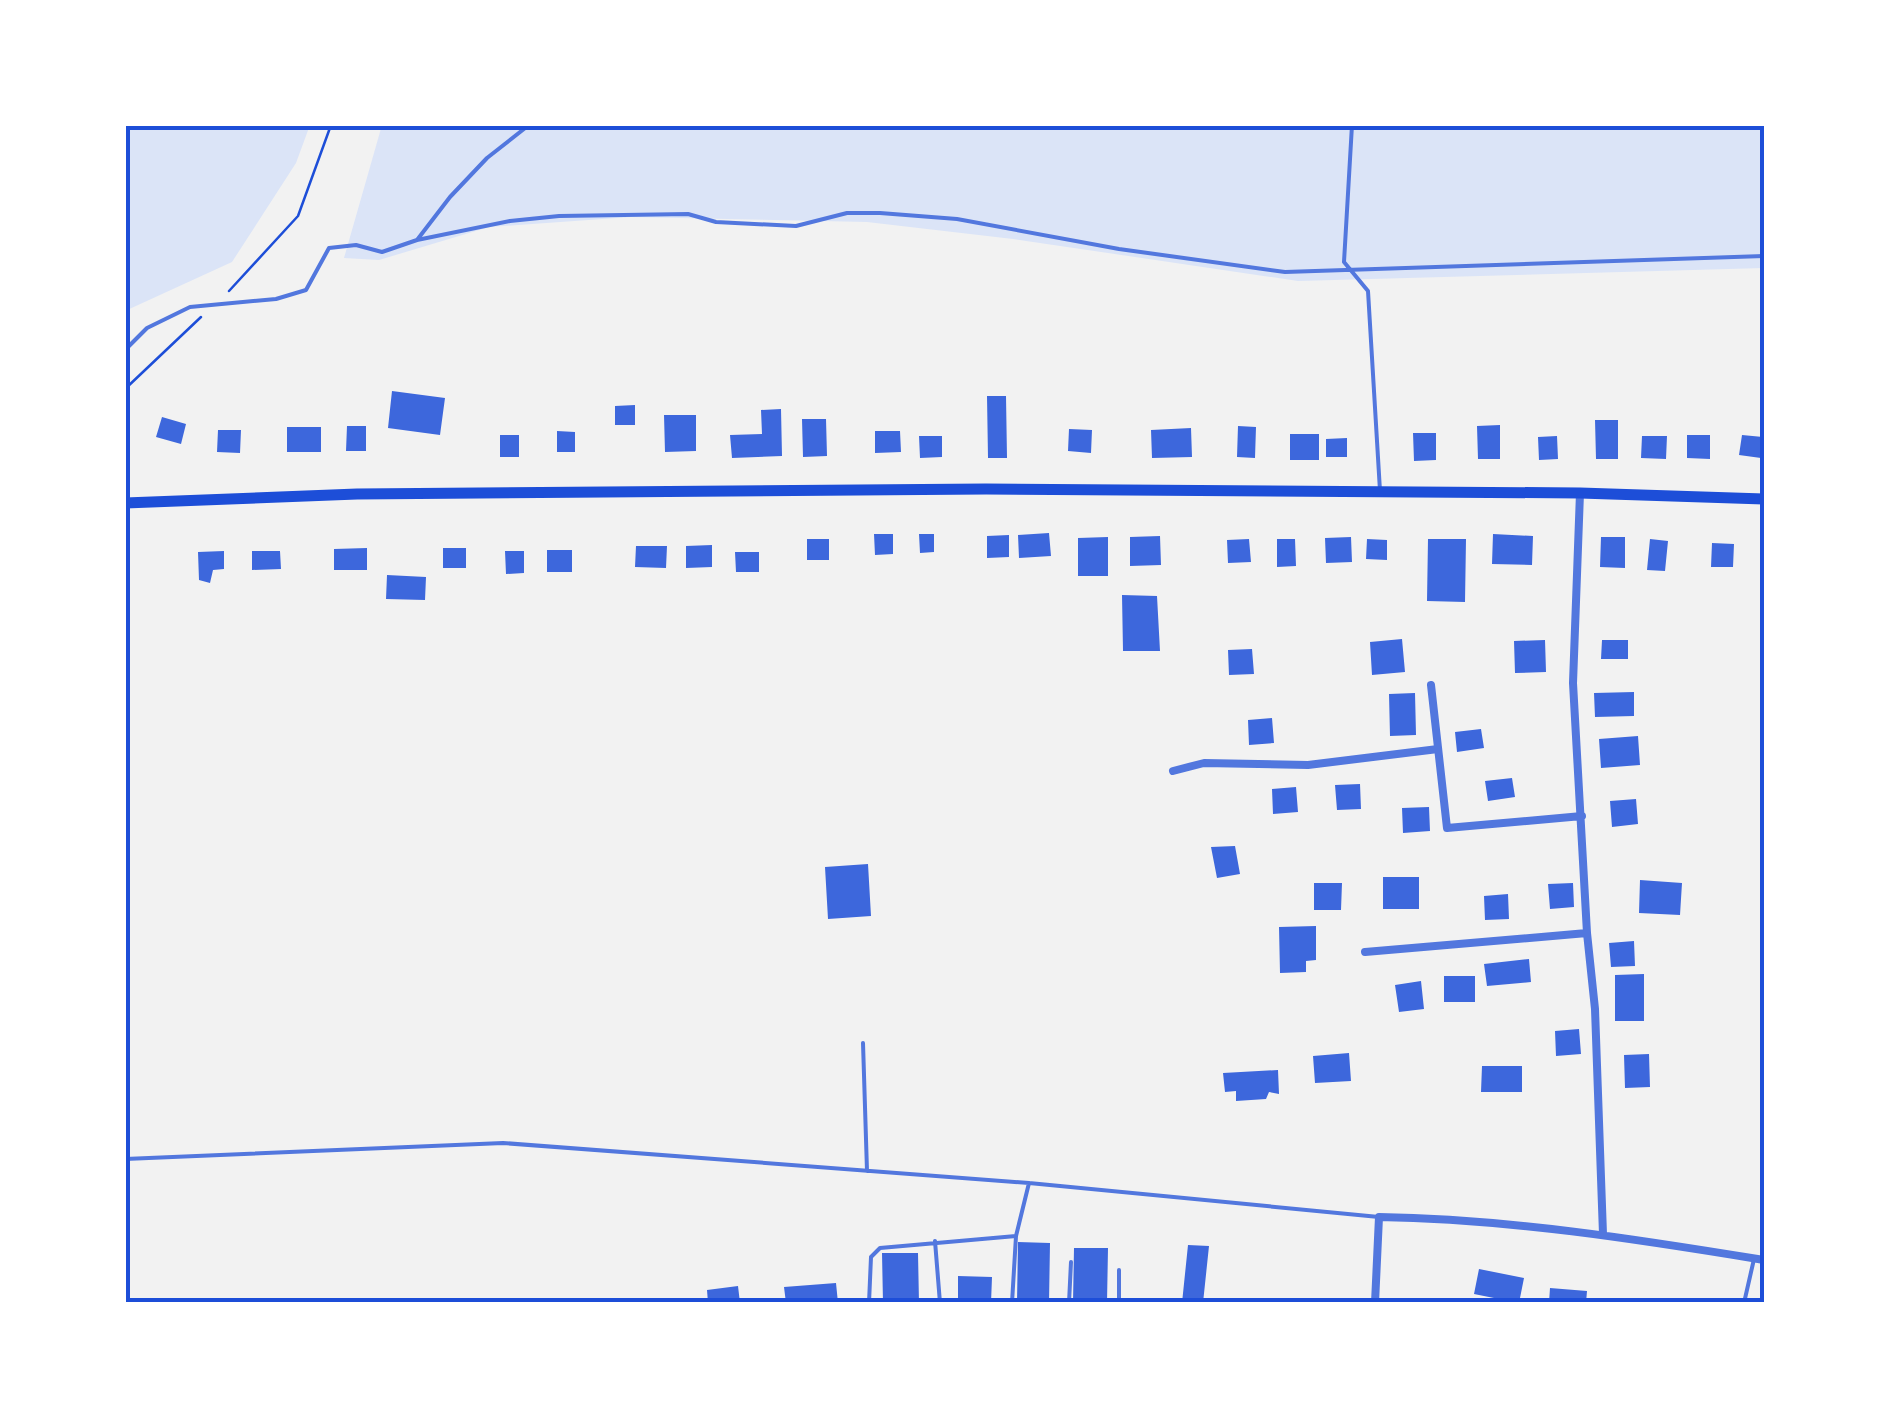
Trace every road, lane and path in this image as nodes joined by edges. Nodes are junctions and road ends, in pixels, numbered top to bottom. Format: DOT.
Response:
graph roads {
  1 [pos="331,125"];
  2 [pos="529,125"];
  3 [pos="1352,125"];
  4 [pos="418,240"];
  5 [pos="1764,256"];
  6 [pos="1351,271"];
  7 [pos="212,306"];
  8 [pos="125,350"];
  9 [pos="125,389"];
  10 [pos="1380,492"];
  11 [pos="1580,493"];
  12 [pos="1764,499"];
  13 [pos="125,503"];
  14 [pos="1430,685"];
  15 [pos="1438,749"];
  16 [pos="1173,771"];
  17 [pos="1582,816"];
  18 [pos="1587,933"];
  19 [pos="1365,952"];
  20 [pos="863,1043"];
  21 [pos="125,1159"];
  22 [pos="867,1171"];
  23 [pos="1028,1184"];
  24 [pos="1379,1217"];
  25 [pos="1603,1234"];
  26 [pos="1016,1236"];
  27 [pos="935,1240"];
  28 [pos="1759,1259"];
  29 [pos="1071,1262"];
  30 [pos="1120,1270"];
  31 [pos="869,1303"];
  32 [pos="940,1303"];
  33 [pos="1012,1303"];
  34 [pos="1069,1303"];
  35 [pos="1119,1303"];
  36 [pos="1375,1303"];
  37 [pos="1744,1303"];
  1 -- 7 [label="path"];
  2 -- 4 [label="lane"];
  3 -- 6 [label="lane"];
  4 -- 6 [label="lane"];
  4 -- 7 [label="lane"];
  5 -- 6 [label="lane"];
  6 -- 10 [label="lane"];
  7 -- 8 [label="lane"];
  7 -- 9 [label="path"];
  10 -- 11 [label="main road"];
  10 -- 13 [label="main road"];
  11 -- 12 [label="main road"];
  11 -- 17 [label="street"];
  14 -- 15 [label="street"];
  15 -- 16 [label="street"];
  15 -- 17 [label="street"];
  17 -- 18 [label="street"];
  18 -- 19 [label="street"];
  18 -- 25 [label="street"];
  20 -- 22 [label="lane"];
  21 -- 22 [label="lane"];
  22 -- 23 [label="lane"];
  23 -- 24 [label="lane"];
  23 -- 26 [label="lane"];
  24 -- 25 [label="street"];
  24 -- 36 [label="street"];
  25 -- 28 [label="street"];
  26 -- 27 [label="lane"];
  26 -- 33 [label="lane"];
  27 -- 31 [label="lane"];
  27 -- 32 [label="lane"];
  28 -- 37 [label="lane"];
  29 -- 34 [label="lane"];
  30 -- 35 [label="lane"];
}
